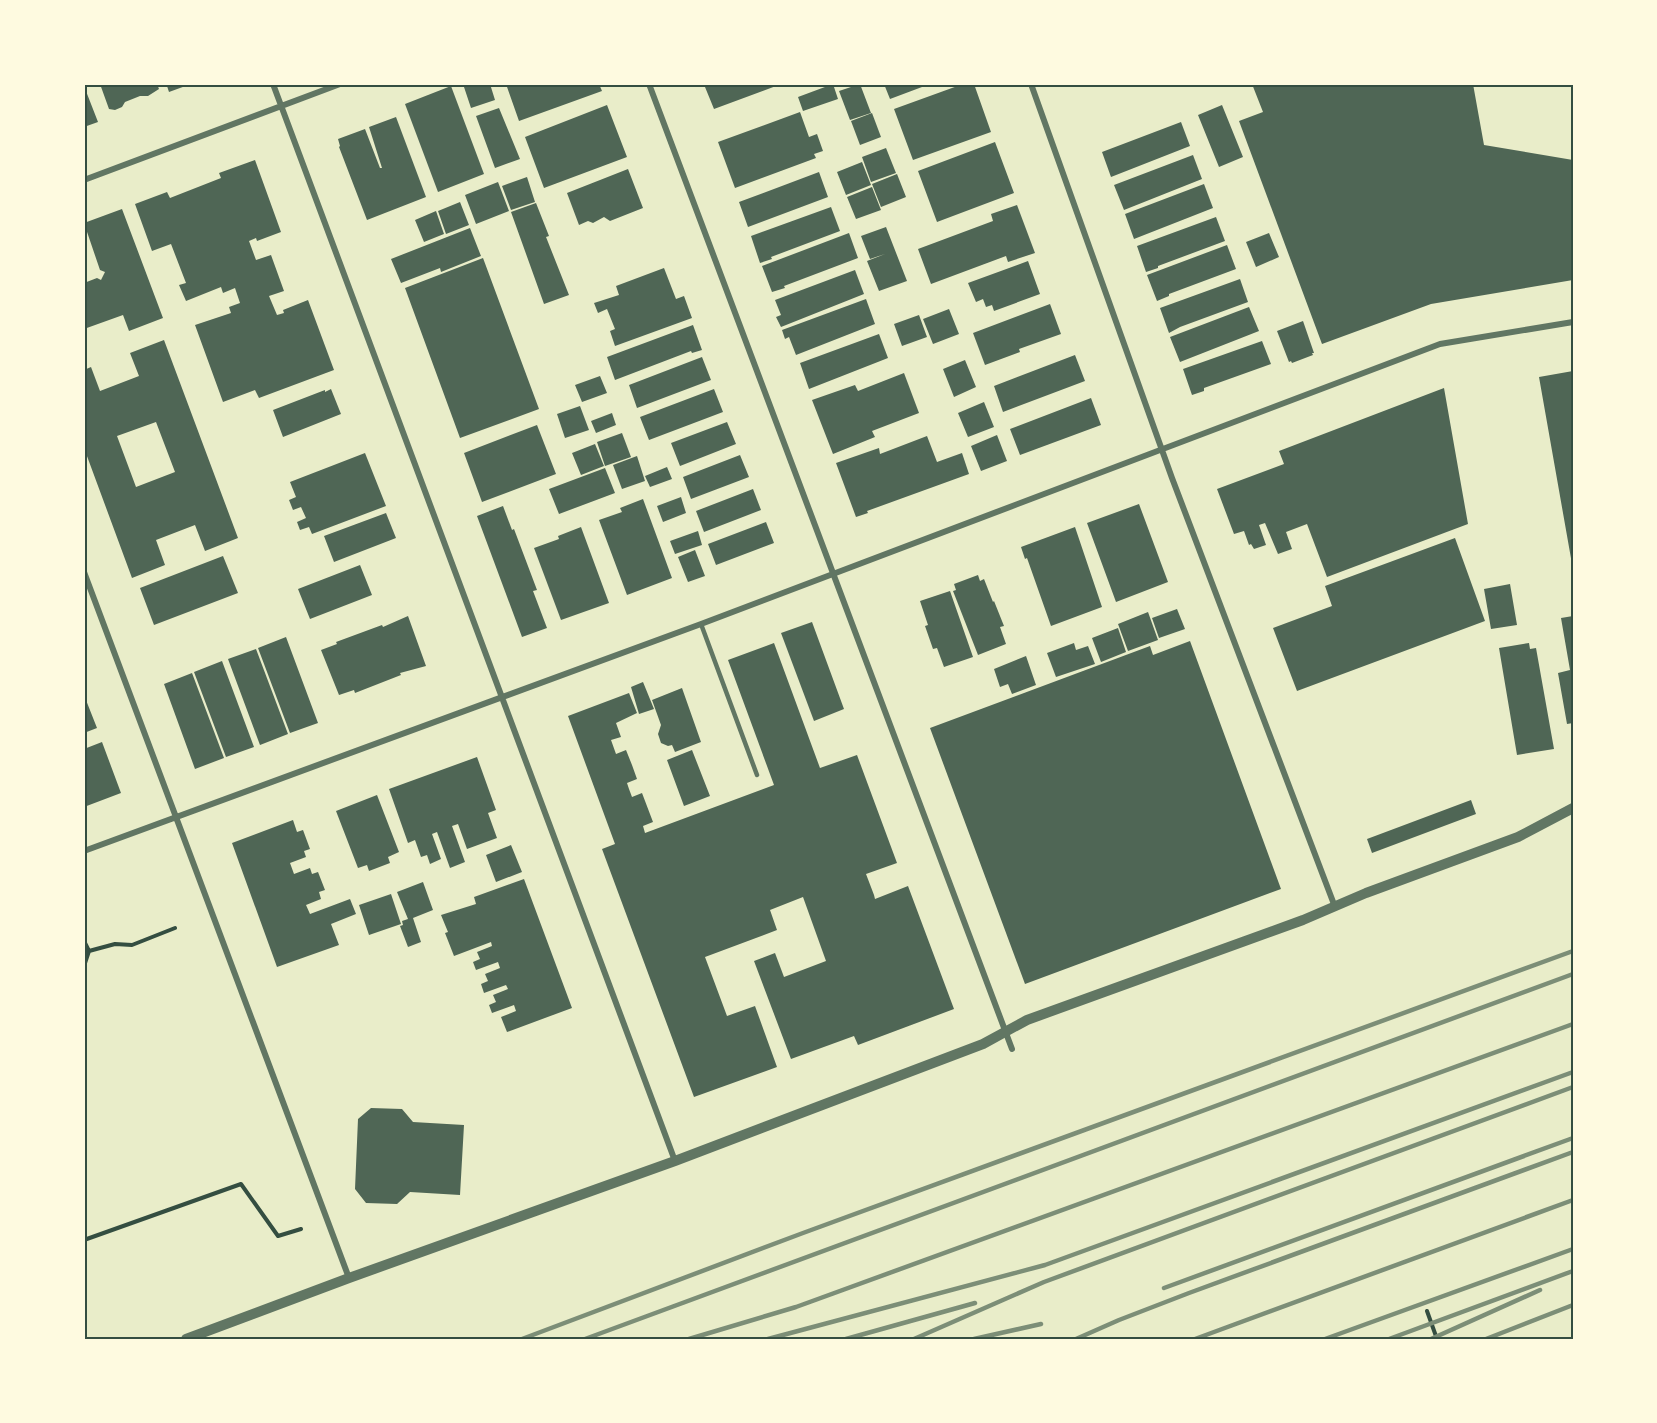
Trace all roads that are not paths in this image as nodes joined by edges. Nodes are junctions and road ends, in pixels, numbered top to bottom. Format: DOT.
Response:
graph roads {
  1 [pos="273,84"];
  2 [pos="340,84"];
  3 [pos="649,84"];
  4 [pos="1031,84"];
  5 [pos="281,106"];
  6 [pos="84,180"];
  7 [pos="1573,322"];
  8 [pos="1162,450"];
  9 [pos="84,572"];
  10 [pos="831,574"];
  11 [pos="701,624"];
  12 [pos="501,697"];
  13 [pos="757,776"];
  14 [pos="1573,808"];
  15 [pos="176,818"];
  16 [pos="84,851"];
  17 [pos="1335,907"];
  18 [pos="1006,1032"];
  19 [pos="1012,1049"];
  20 [pos="675,1161"];
  21 [pos="349,1278"];
  22 [pos="186,1339"];
  1 -- 5 [label="street"];
  2 -- 5 [label="street"];
  3 -- 10 [label="street"];
  4 -- 8 [label="street"];
  5 -- 6 [label="street"];
  5 -- 12 [label="street"];
  7 -- 8 [label="street"];
  8 -- 10 [label="street"];
  8 -- 17 [label="street"];
  9 -- 15 [label="street"];
  10 -- 11 [label="street"];
  10 -- 18 [label="street"];
  11 -- 12 [label="street"];
  11 -- 13 [label="lane"];
  12 -- 15 [label="street"];
  12 -- 20 [label="street"];
  14 -- 17 [label="street"];
  15 -- 16 [label="street"];
  15 -- 21 [label="street"];
  17 -- 18 [label="street"];
  18 -- 19 [label="street"];
  18 -- 20 [label="street"];
  20 -- 21 [label="street"];
  21 -- 22 [label="street"];
}
